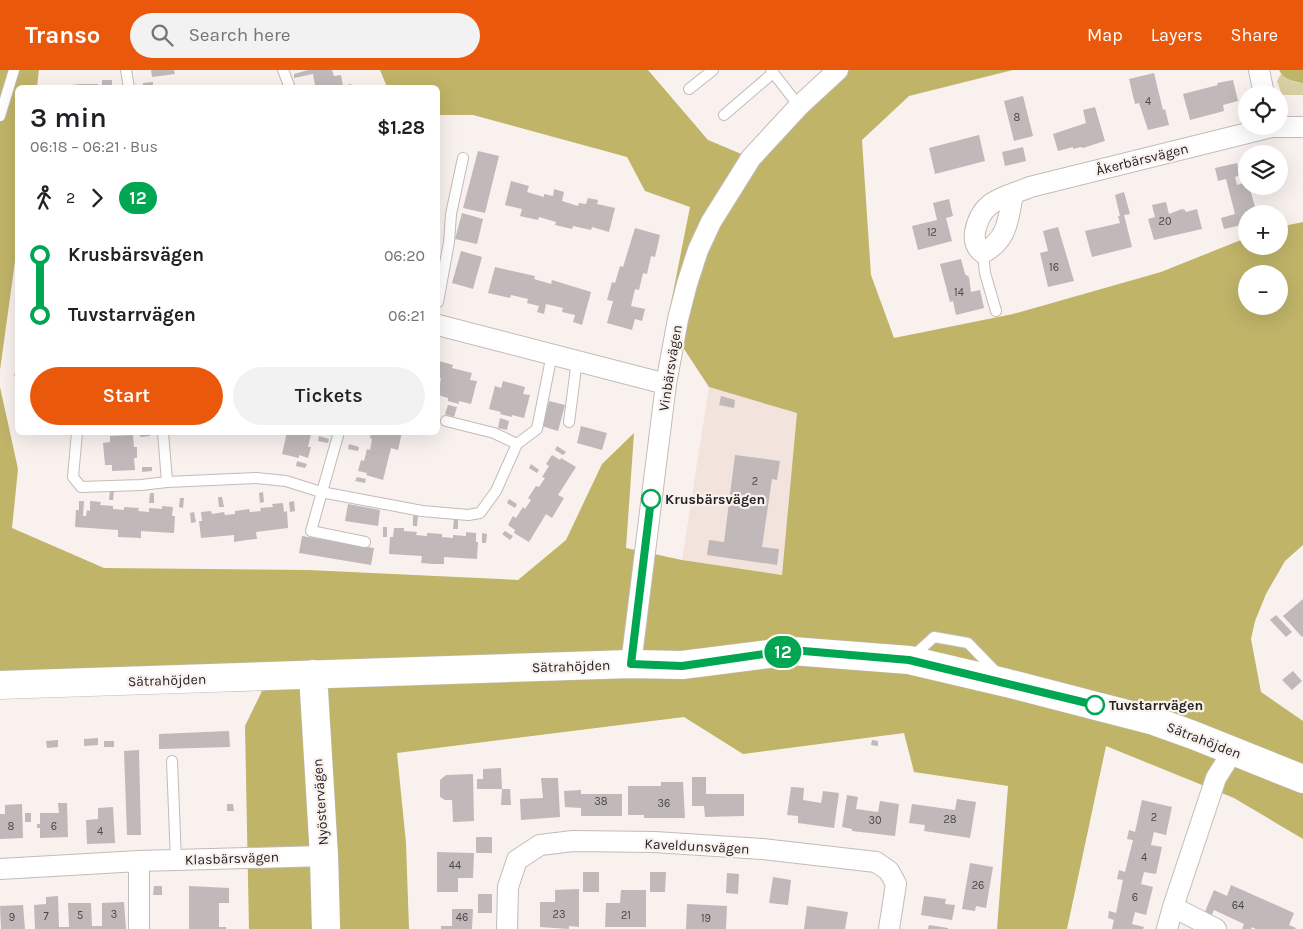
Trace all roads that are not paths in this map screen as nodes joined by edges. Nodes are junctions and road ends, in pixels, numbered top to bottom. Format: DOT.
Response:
graph roads {
  1 [pos="14,70"];
  2 [pos="126,70"];
  3 [pos="283,70"];
  4 [pos="713,70"];
  5 [pos="838,70"];
  6 [pos="1259,70"];
  7 [pos="772,71"];
  8 [pos="128,85"];
  9 [pos="289,85"];
  10 [pos="1262,85"];
  11 [pos="689,89"];
  12 [pos="799,106"];
  13 [pos="724,115"];
  14 [pos="0,116"];
  15 [pos="1288,127"];
  16 [pos="1303,127"];
  17 [pos="1240,135"];
  18 [pos="463,158"];
  19 [pos="1013,194"];
  20 [pos="983,253"];
  21 [pos="440,291"];
  22 [pos="996,311"];
  23 [pos="440,326"];
  24 [pos="552,354"];
  25 [pos="577,360"];
  26 [pos="666,384"];
  27 [pos="446,421"];
  28 [pos="569,422"];
  29 [pos="77,435"];
  30 [pos="163,435"];
  31 [pos="338,435"];
  32 [pos="517,444"];
  33 [pos="167,482"];
  34 [pos="320,492"];
  35 [pos="365,542"];
  36 [pos="631,664"];
  37 [pos="312,674"];
  38 [pos="0,685"];
  39 [pos="1233,751"];
  40 [pos="172,761"];
  41 [pos="1303,780"];
  42 [pos="324,856"];
  43 [pos="176,860"];
  44 [pos="139,861"];
  45 [pos="0,869"];
  46 [pos="1173,907"];
  47 [pos="139,929"];
  48 [pos="326,929"];
  49 [pos="508,929"];
  50 [pos="889,929"];
  51 [pos="1167,929"];
  52 [pos="1216,929"];
  1 -- 14 [label="lane"];
  2 -- 8 [label="lane"];
  3 -- 9 [label="lane"];
  4 -- 11 [label="lane"];
  5 -- 12 [label="street, Vinbärsvägen"];
  6 -- 10 [label="street"];
  7 -- 12 [label="lane"];
  7 -- 13 [label="lane"];
  12 -- 26 [label="street, Vinbärsvägen"];
  15 -- 16 [label="street, Åkerbärsvägen"];
  17 -- 19 [label="street, Åkerbärsvägen"];
  18 -- 21 [label="lane"];
  19 -- 20 [label="street"];
  19 -- 20 [label="street, Åkerbärsvägen"];
  20 -- 22 [label="lane"];
  23 -- 24 [label="street"];
  24 -- 25 [label="street"];
  24 -- 32 [label="lane"];
  25 -- 26 [label="street"];
  25 -- 28 [label="lane"];
  26 -- 36 [label="street, Vinbärsvägen"];
  27 -- 32 [label="lane"];
  29 -- 33 [label="lane"];
  30 -- 33 [label="lane"];
  31 -- 34 [label="lane"];
  32 -- 34 [label="lane"];
  33 -- 34 [label="lane"];
  34 -- 35 [label="lane"];
  36 -- 37 [label="street, Sätrahöjden"];
  36 -- 39 [label="street, Sätrahöjden"];
  37 -- 38 [label="street, Sätrahöjden"];
  37 -- 42 [label="street, Nyöstervägen"];
  39 -- 41 [label="street, Sätrahöjden"];
  39 -- 46 [label="street"];
  40 -- 43 [label="lane"];
  42 -- 43 [label="street, Klasbärsvägen"];
  42 -- 48 [label="street, Nyöstervägen"];
  43 -- 44 [label="street, Klasbärsvägen"];
  44 -- 45 [label="street, Klasbärsvägen"];
  44 -- 47 [label="street"];
  46 -- 51 [label="street"];
  46 -- 52 [label="street"];
  49 -- 50 [label="street, Kaveldunsvägen"];
}
